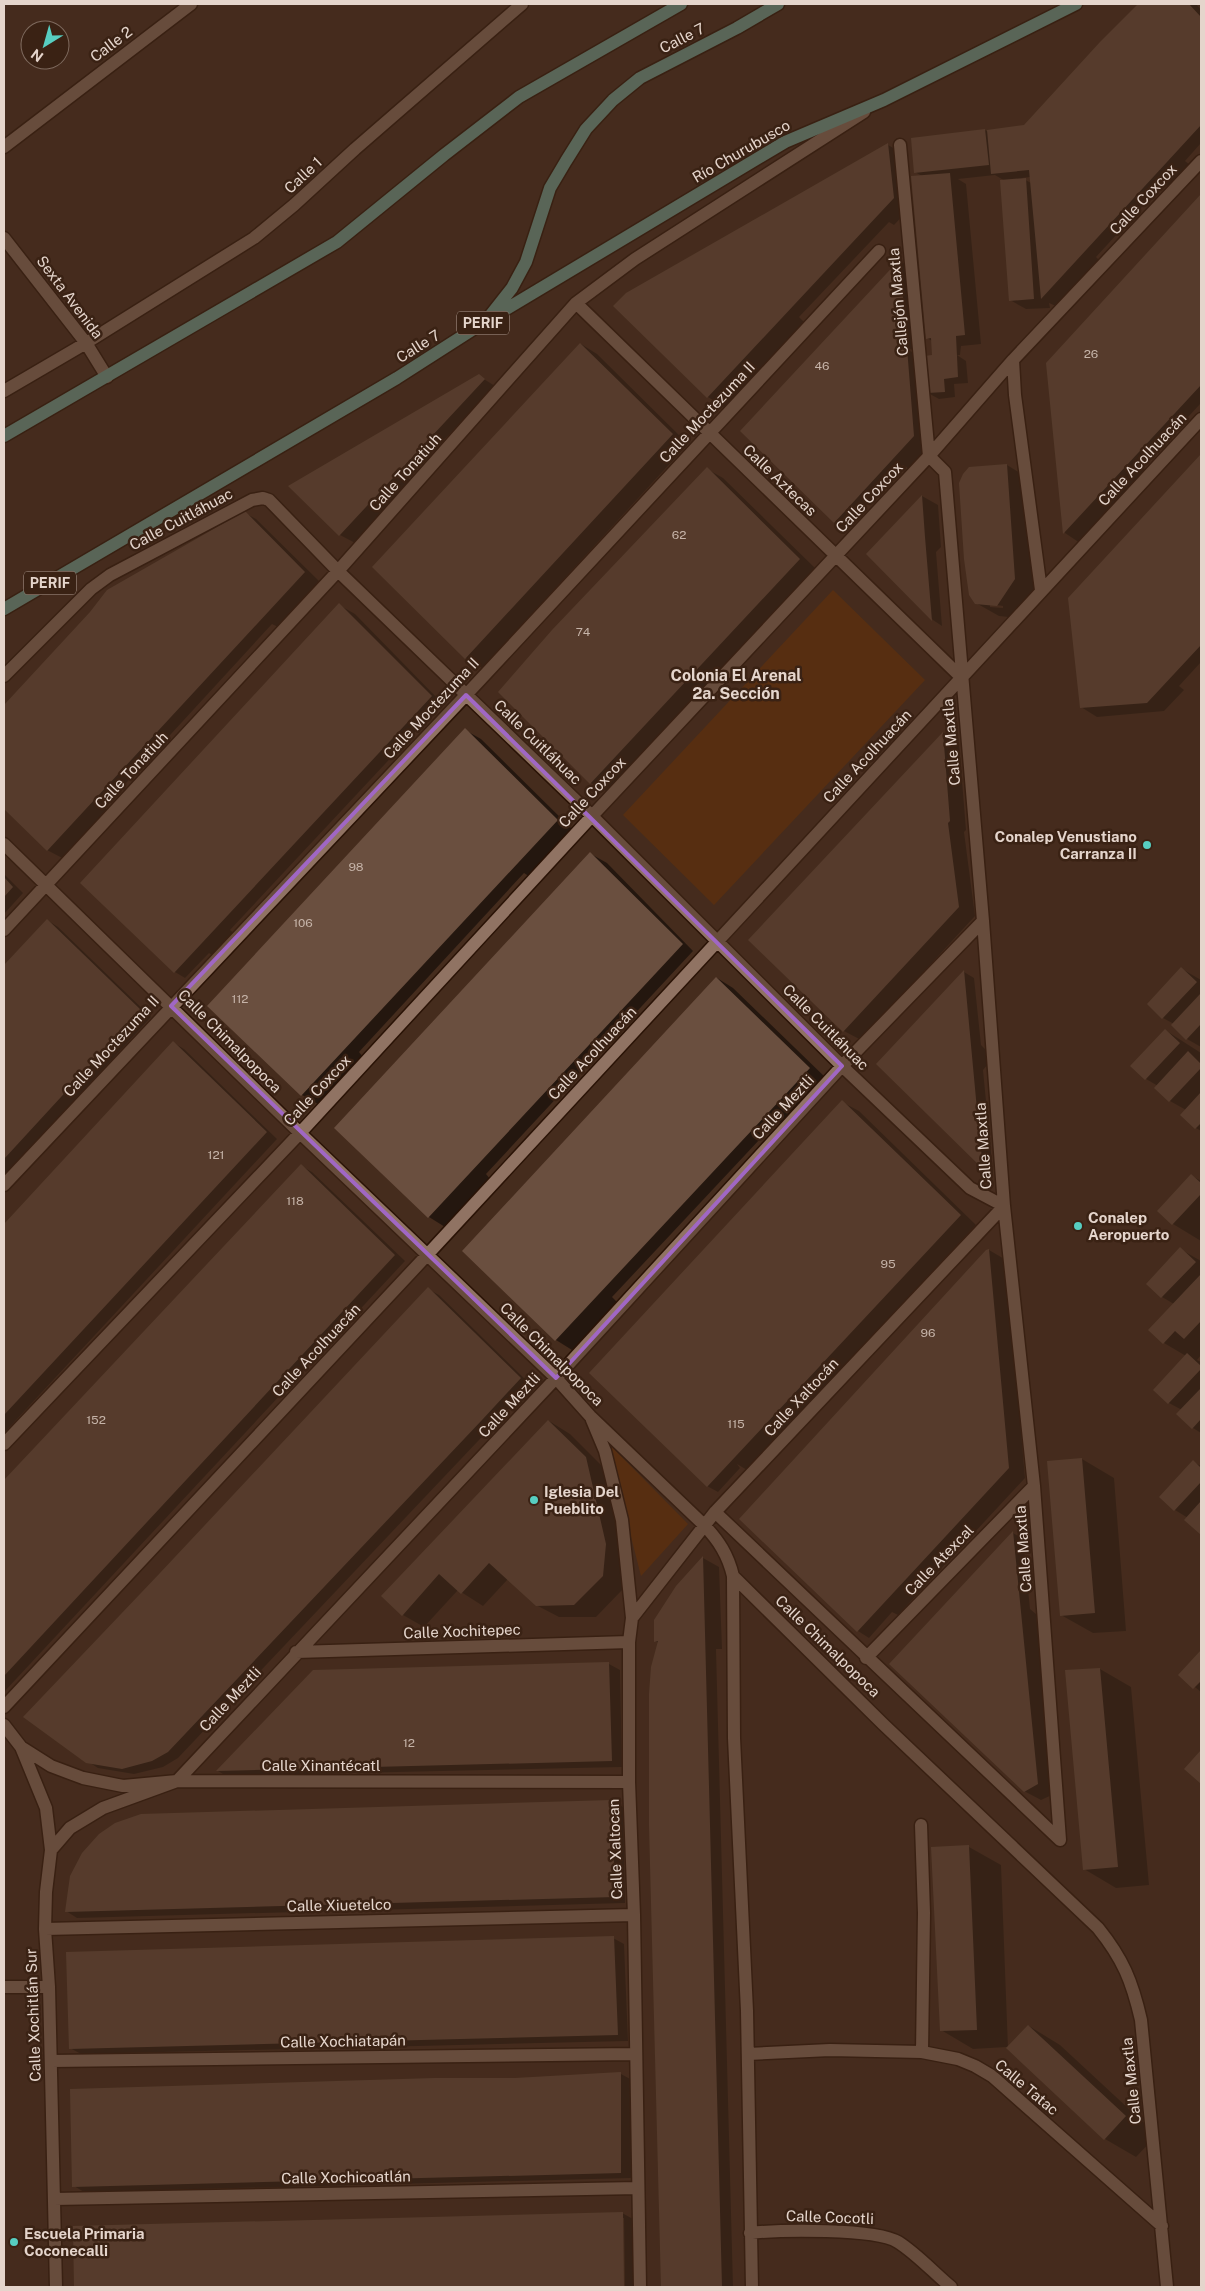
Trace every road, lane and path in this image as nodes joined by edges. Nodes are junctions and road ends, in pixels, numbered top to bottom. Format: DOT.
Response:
graph roads {
  1 [pos="191,4"];
  2 [pos="522,4"];
  3 [pos="681,4"];
  4 [pos="778,4"];
  5 [pos="1076,4"];
  6 [pos="506,9"];
  7 [pos="884,100"];
  8 [pos="900,145"];
  9 [pos="4,146"];
  10 [pos="1201,161"];
  11 [pos="4,238"];
  12 [pos="879,251"];
  13 [pos="576,303"];
  14 [pos="486,321"];
  15 [pos="86,344"];
  16 [pos="1013,360"];
  17 [pos="107,378"];
  18 [pos="4,391"];
  19 [pos="1201,419"];
  20 [pos="709,434"];
  21 [pos="4,436"];
  22 [pos="929,456"];
  23 [pos="836,557"];
  24 [pos="338,571"];
  25 [pos="1041,590"];
  26 [pos="4,609"];
  27 [pos="4,676"];
  28 [pos="962,678"];
  29 [pos="466,695"];
  30 [pos="592,816"];
  31 [pos="4,844"];
  32 [pos="47,884"];
  33 [pos="983,921"];
  34 [pos="4,930"];
  35 [pos="717,942"];
  36 [pos="171,1006"];
  37 [pos="842,1066"];
  38 [pos="300,1133"];
  39 [pos="4,1185"];
  40 [pos="1004,1206"];
  41 [pos="428,1254"];
  42 [pos="556,1378"];
  43 [pos="590,1416"];
  44 [pos="4,1444"];
  45 [pos="1034,1486"];
  46 [pos="715,1512"];
  47 [pos="704,1525"];
  48 [pos="733,1576"];
  49 [pos="632,1618"];
  50 [pos="629,1642"];
  51 [pos="296,1652"];
  52 [pos="866,1658"];
  53 [pos="4,1707"];
  54 [pos="4,1725"];
  55 [pos="22,1747"];
  56 [pos="177,1781"];
  57 [pos="629,1782"];
  58 [pos="921,1825"];
  59 [pos="51,1850"];
  60 [pos="1064,1898"];
  61 [pos="634,1915"];
  62 [pos="45,1929"];
  63 [pos="49,1986"];
  64 [pos="4,1987"];
  65 [pos="922,2052"];
  66 [pos="634,2054"];
  67 [pos="748,2054"];
  68 [pos="51,2061"];
  69 [pos="638,2188"];
  70 [pos="54,2198"];
  71 [pos="1162,2226"];
  72 [pos="750,2233"];
  73 [pos="56,2287"];
  74 [pos="640,2287"];
  75 [pos="752,2287"];
  76 [pos="951,2287"];
  77 [pos="1167,2287"];
  1 -- 9 [label="street, Calle 2"];
  2 -- 6 [label="street, Calle 1"];
  3 -- 17 [label="main road, Calle 7"];
  4 -- 14 [label="main road, Calle 7 / PERIF"];
  5 -- 7 [label="main road, Río Churubusco"];
  6 -- 15 [label="street, Calle 1"];
  7 -- 13 [label="street, Calle Tonatiuh"];
  7 -- 14 [label="main road, Río Churubusco"];
  8 -- 22 [label="street, Callejón Maxtla"];
  10 -- 16 [label="street, Calle Coxcox"];
  11 -- 15 [label="street, Sexta Avenida"];
  12 -- 20 [label="street, Calle Moctezuma II"];
  13 -- 20 [label="street, Calle Aztecas"];
  13 -- 24 [label="street, Calle Tonatiuh"];
  14 -- 26 [label="main road, Calle 7 / PERIF"];
  15 -- 17 [label="street, Sexta Avenida"];
  15 -- 18 [label="street"];
  16 -- 22 [label="street, Calle Coxcox"];
  16 -- 25 [label="street"];
  17 -- 21 [label="main road, Calle 7"];
  19 -- 25 [label="street, Calle Acolhuacán"];
  20 -- 23 [label="street, Calle Aztecas"];
  20 -- 29 [label="street, Calle Moctezuma II"];
  22 -- 23 [label="street, Calle Coxcox"];
  22 -- 28 [label="street, Calle Maxtla"];
  23 -- 28 [label="street, Calle Aztecas"];
  23 -- 30 [label="street, Calle Coxcox"];
  24 -- 27 [label="street, Calle Cuitláhuac"];
  24 -- 29 [label="street, Calle Cuitláhuac"];
  24 -- 32 [label="street, Calle Tonatiuh"];
  25 -- 28 [label="street, Calle Acolhuacán"];
  28 -- 33 [label="street, Calle Maxtla"];
  28 -- 35 [label="street, Calle Acolhuacán"];
  29 -- 30 [label="street, Calle Cuitláhuac"];
  29 -- 36 [label="street, Calle Moctezuma II"];
  30 -- 35 [label="street, Calle Cuitláhuac"];
  30 -- 38 [label="street, Calle Coxcox"];
  31 -- 32 [label="street, Calle Chimalpopoca"];
  32 -- 34 [label="street, Calle Tonatiuh"];
  32 -- 36 [label="street, Calle Chimalpopoca"];
  33 -- 37 [label="street, Calle Meztli"];
  33 -- 40 [label="street, Calle Maxtla"];
  35 -- 37 [label="street, Calle Cuitláhuac"];
  35 -- 41 [label="street, Calle Acolhuacán"];
  36 -- 38 [label="street, Calle Chimalpopoca"];
  36 -- 39 [label="street, Calle Moctezuma II"];
  37 -- 40 [label="street, Calle Cuitláhuac"];
  37 -- 42 [label="street, Calle Meztli"];
  38 -- 41 [label="street, Calle Chimalpopoca"];
  38 -- 44 [label="street, Calle Coxcox"];
  40 -- 45 [label="street, Calle Maxtla"];
  40 -- 46 [label="street, Calle Xaltocán"];
  41 -- 42 [label="street, Calle Chimalpopoca"];
  41 -- 53 [label="street, Calle Acolhuacán"];
  42 -- 43 [label="street, Calle Chimalpopoca"];
  42 -- 51 [label="street, Calle Meztli"];
  43 -- 47 [label="street, Calle Chimalpopoca"];
  43 -- 49 [label="street, Calle Xaltocan"];
  45 -- 52 [label="street, Calle Atexcal"];
  45 -- 52 [label="street, Calle Maxtla"];
  46 -- 47 [label="street, Calle Xaltocán"];
  46 -- 52 [label="street"];
  47 -- 48 [label="street, Calle Chimalpopoca"];
  47 -- 49 [label="street, Calle Xaltocán"];
  48 -- 60 [label="street, Calle Chimalpopoca"];
  48 -- 67 [label="street"];
  49 -- 50 [label="street, Calle Xaltocan"];
  50 -- 51 [label="street, Calle Xochitepec"];
  50 -- 57 [label="street, Calle Xaltocan"];
  51 -- 56 [label="street, Calle Meztli"];
  54 -- 55 [label="street"];
  55 -- 56 [label="street, Calle Xinantécatl"];
  55 -- 59 [label="street, Calle Xochitlán Sur"];
  56 -- 57 [label="street, Calle Xinantécatl"];
  56 -- 59 [label="street, Calle Meztli"];
  57 -- 61 [label="street, Calle Xaltocan"];
  58 -- 65 [label="street"];
  59 -- 62 [label="street, Calle Xochitlán Sur"];
  60 -- 71 [label="street, Calle Maxtla"];
  61 -- 62 [label="street, Calle Xiuetelco"];
  61 -- 66 [label="street, Calle Xaltocan"];
  62 -- 63 [label="street, Calle Xochitlán Sur"];
  63 -- 64 [label="street"];
  63 -- 68 [label="street, Calle Xochitlán Sur"];
  65 -- 67 [label="street, Calle Tatac"];
  65 -- 71 [label="street, Calle Tatac"];
  66 -- 68 [label="street, Calle Xochiatapán"];
  66 -- 69 [label="street, Calle Xaltocan"];
  67 -- 72 [label="street"];
  68 -- 70 [label="street, Calle Xochitlán Sur"];
  69 -- 70 [label="street, Calle Xochicoatlán"];
  69 -- 74 [label="street, Calle Xaltocan"];
  70 -- 73 [label="street, Calle Xochitlán Sur"];
  71 -- 77 [label="street, Calle Maxtla"];
  72 -- 75 [label="street"];
  72 -- 76 [label="street, Calle Cocotli"];
}
